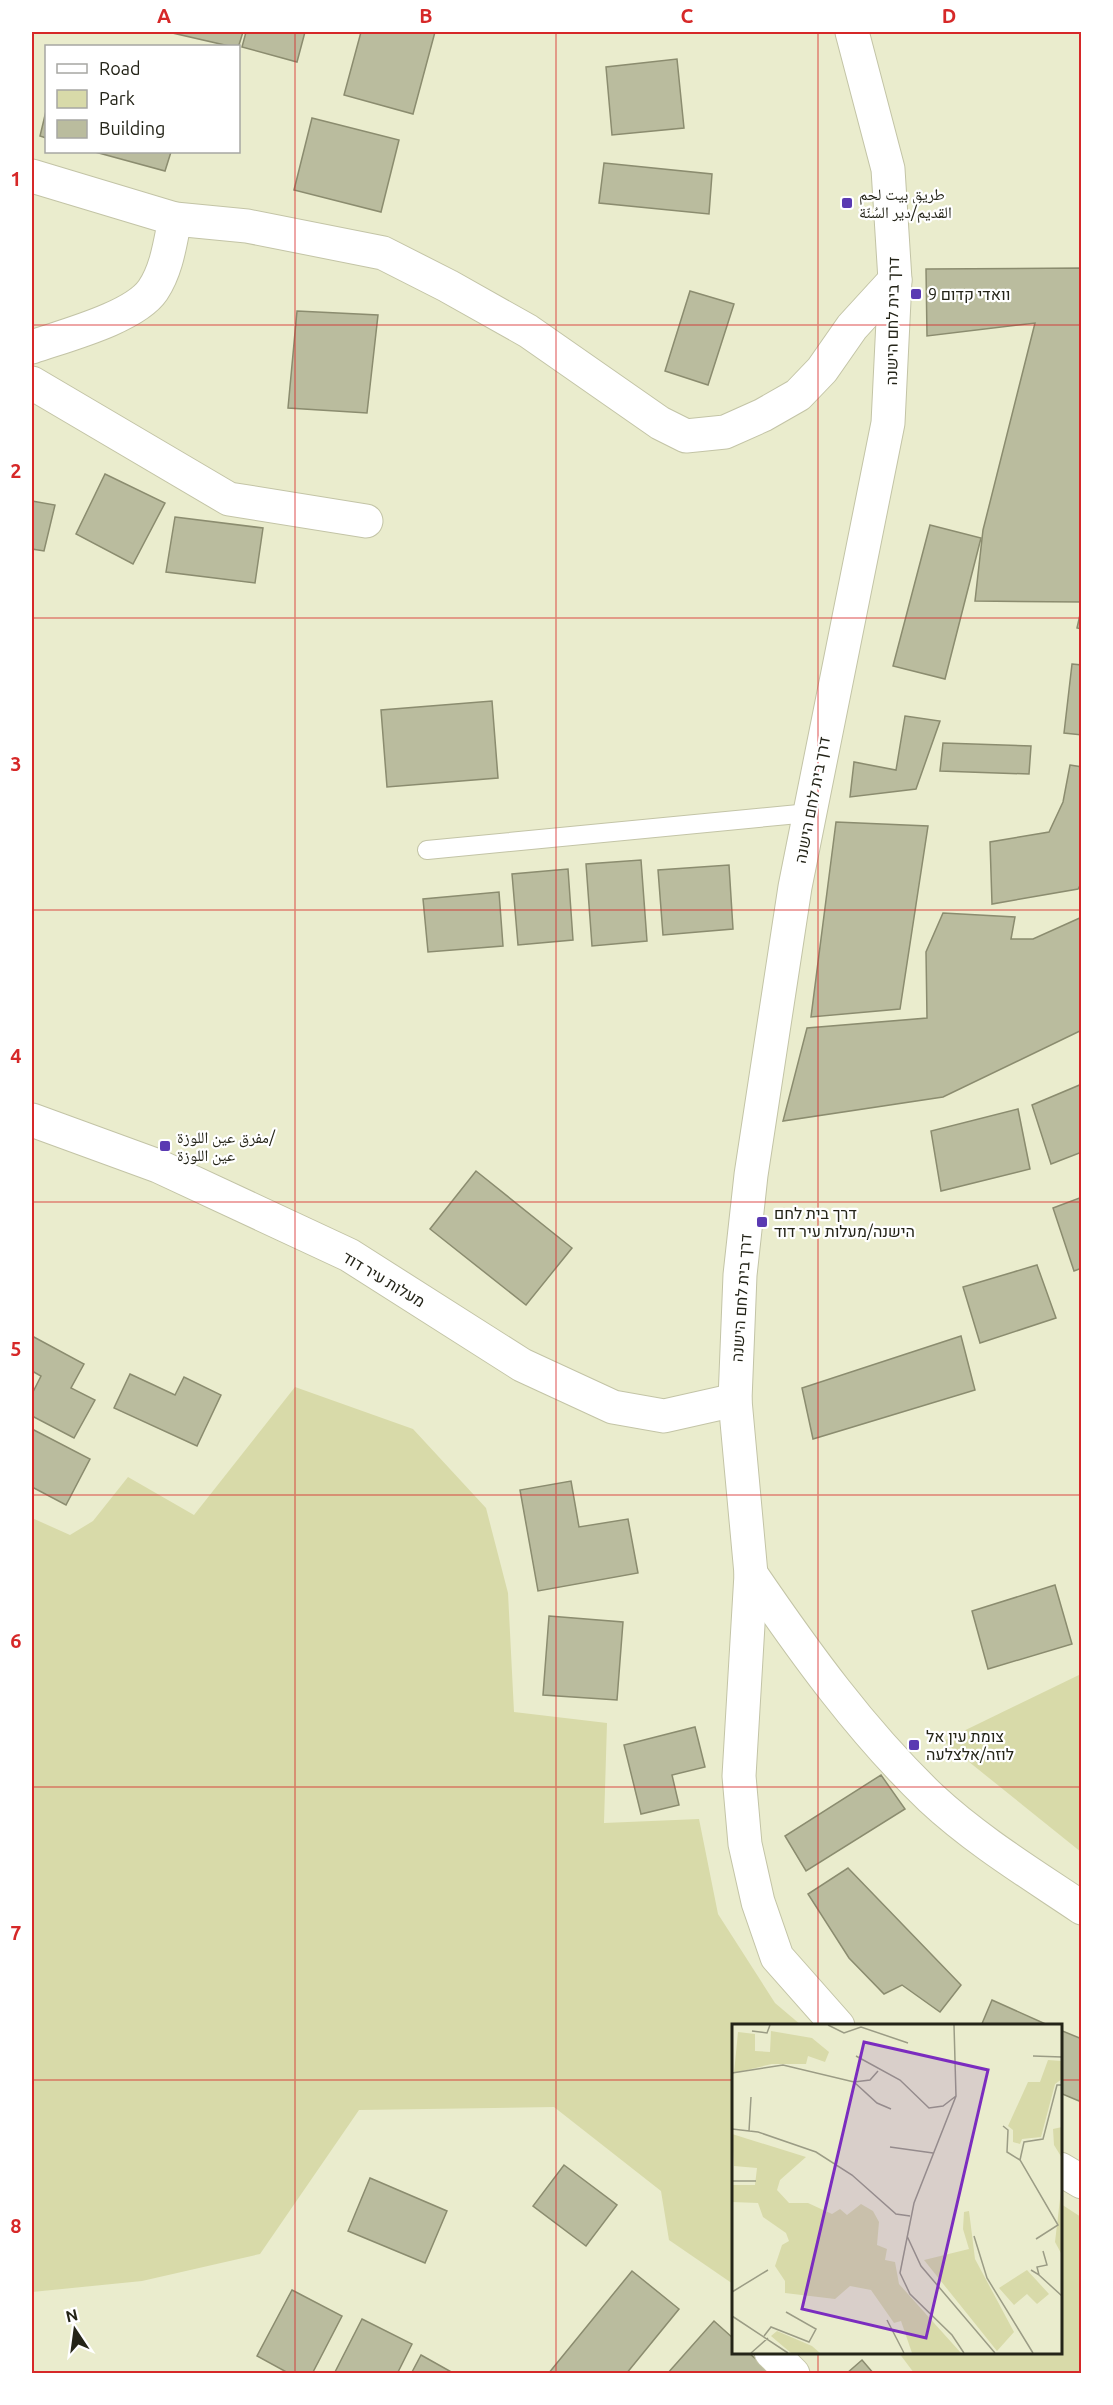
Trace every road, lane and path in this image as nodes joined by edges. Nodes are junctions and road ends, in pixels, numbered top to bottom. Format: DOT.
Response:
graph roads {
  1 [pos="852,32"];
  2 [pos="32,176"];
  3 [pos="175,219"];
  4 [pos="896,280"];
  5 [pos="32,347"];
  6 [pos="32,383"];
  7 [pos="366,521"];
  8 [pos="809,813"];
  9 [pos="427,850"];
  10 [pos="32,1120"];
  11 [pos="735,1400"];
  12 [pos="751,1574"];
  13 [pos="1082,1908"];
  14 [pos="837,2024"];
  15 [pos="1062,2170"];
  16 [pos="1082,2182"];
  17 [pos="773,2354"];
  18 [pos="793,2373"];
  1 -- 4 [label="street, דרך בית לחם הישנה"];
  2 -- 3 [label="street"];
  3 -- 4 [label="street"];
  3 -- 5 [label="street"];
  4 -- 8 [label="street, דרך בית לחם הישנה"];
  6 -- 7 [label="street"];
  8 -- 9 [label="lane"];
  8 -- 11 [label="street, דרך בית לחם הישנה"];
  10 -- 11 [label="street, מעלות עיר דוד"];
  11 -- 12 [label="street, דרך בית לחם הישנה"];
  12 -- 13 [label="street"];
  12 -- 14 [label="street, דרך בית לחם הישנה"];
  15 -- 16 [label="street"];
  17 -- 18 [label="street"];
}
